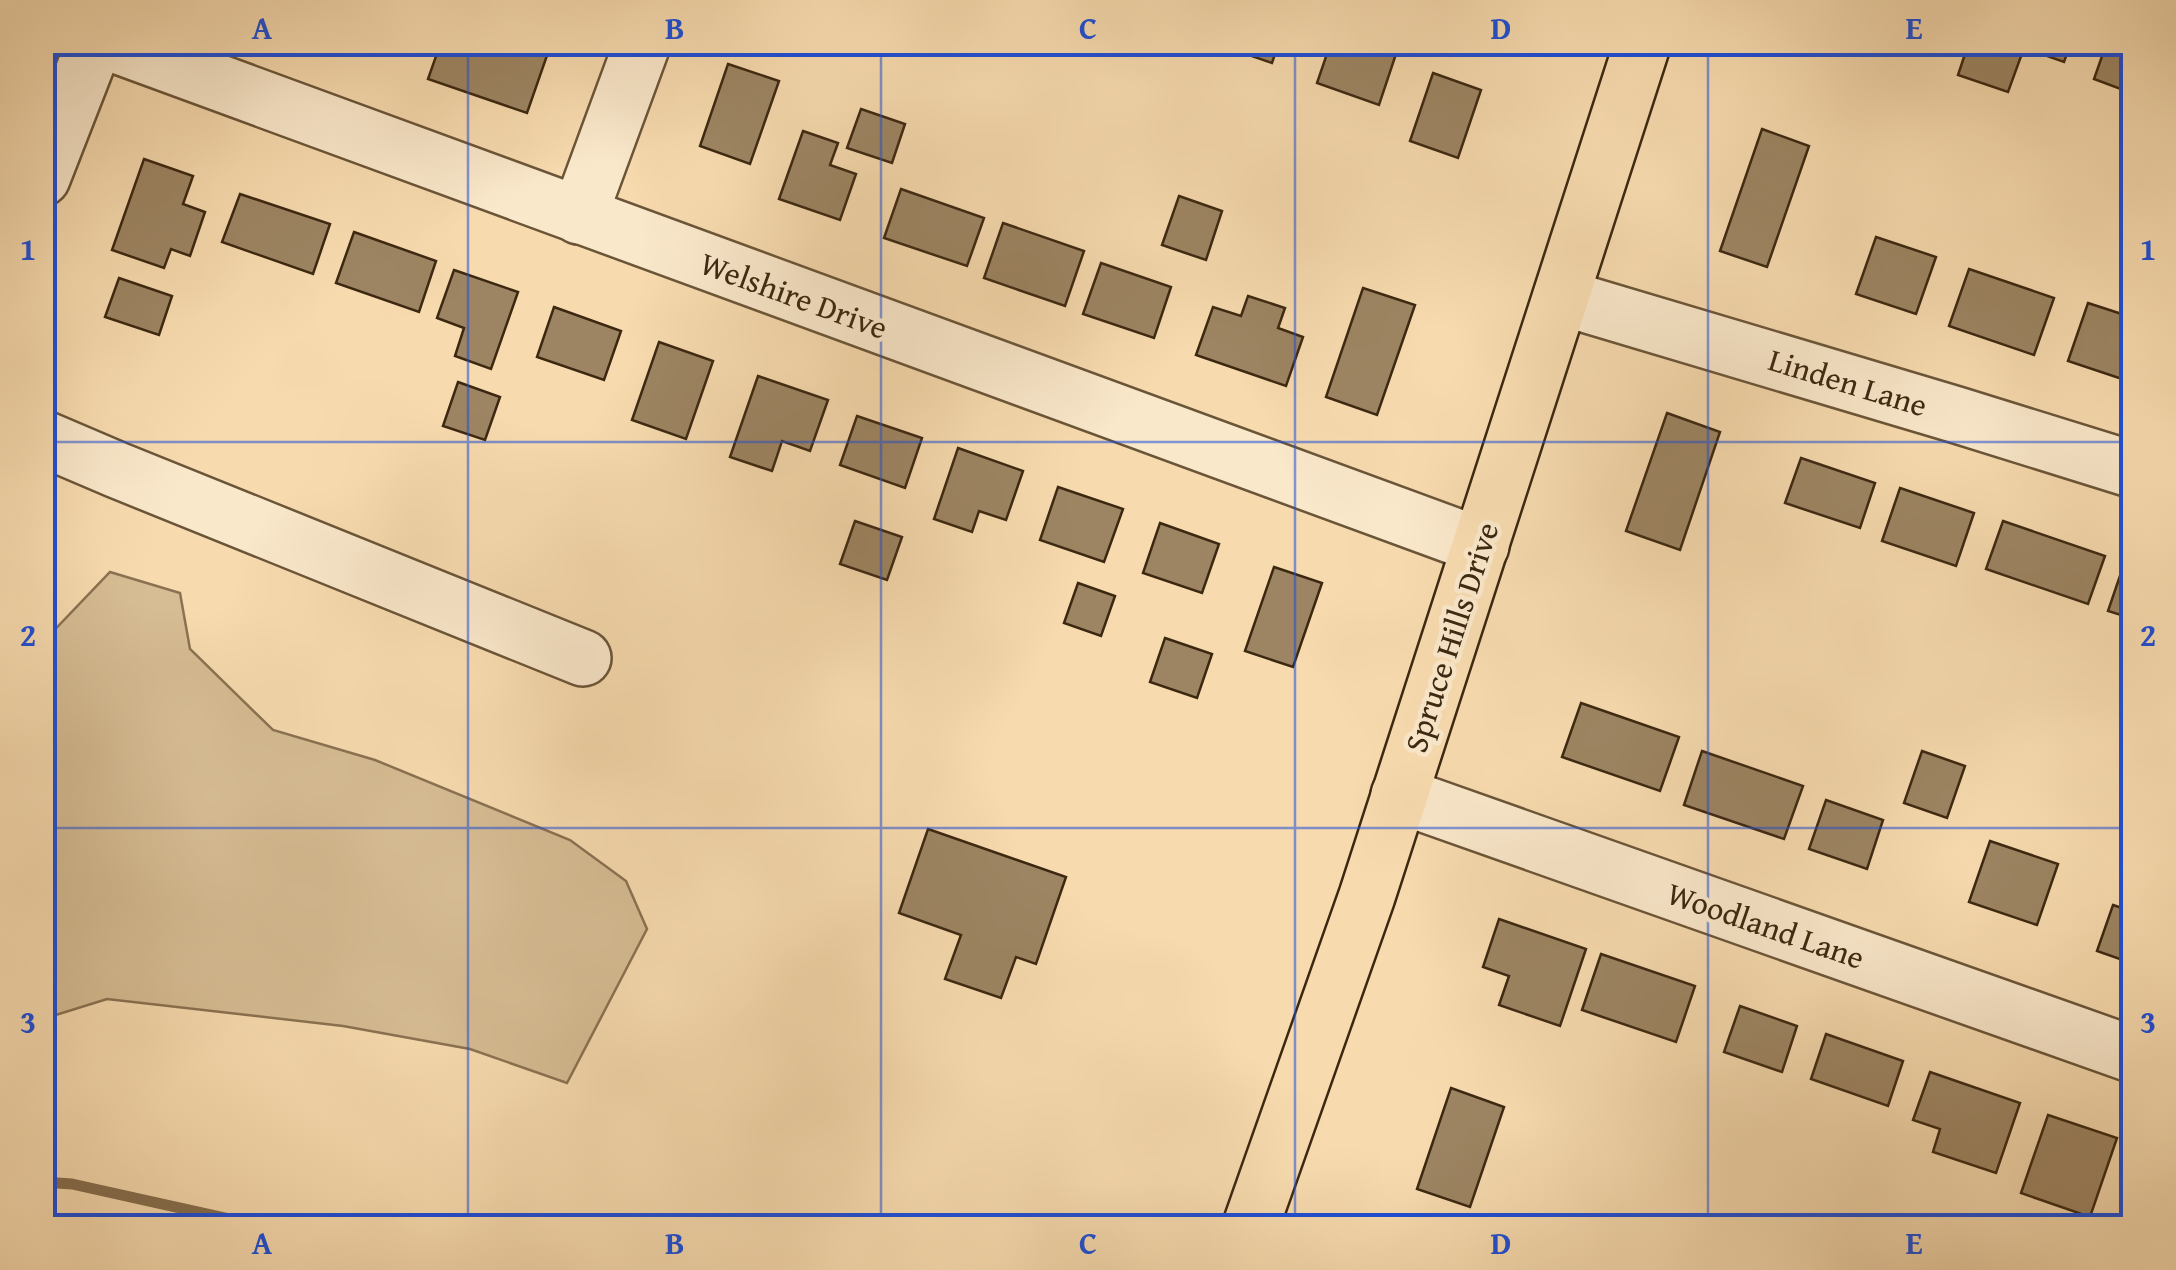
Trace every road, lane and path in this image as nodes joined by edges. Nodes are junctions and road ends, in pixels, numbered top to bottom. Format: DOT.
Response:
graph roads {
  1 [pos="95,42"];
  2 [pos="108,42"];
  3 [pos="643,42"];
  4 [pos="1632,46"];
  5 [pos="42,178"];
  6 [pos="579,216"];
  7 [pos="1562,297"];
  8 [pos="42,438"];
  9 [pos="2134,470"];
  10 [pos="1481,546"];
  11 [pos="583,658"];
  12 [pos="1399,796"];
  13 [pos="2134,1056"];
  14 [pos="1250,1228"];
  1 -- 5 [label="street"];
  2 -- 6 [label="street, Welshire Drive"];
  3 -- 6 [label="street"];
  4 -- 7 [label="main road, Spruce Hills Drive"];
  6 -- 10 [label="street, Welshire Drive"];
  7 -- 9 [label="street, Linden Lane"];
  7 -- 10 [label="main road, Spruce Hills Drive"];
  8 -- 11 [label="street"];
  10 -- 12 [label="main road, Spruce Hills Drive"];
  12 -- 13 [label="street, Woodland Lane"];
  12 -- 14 [label="main road, Spruce Hills Drive"];
}
